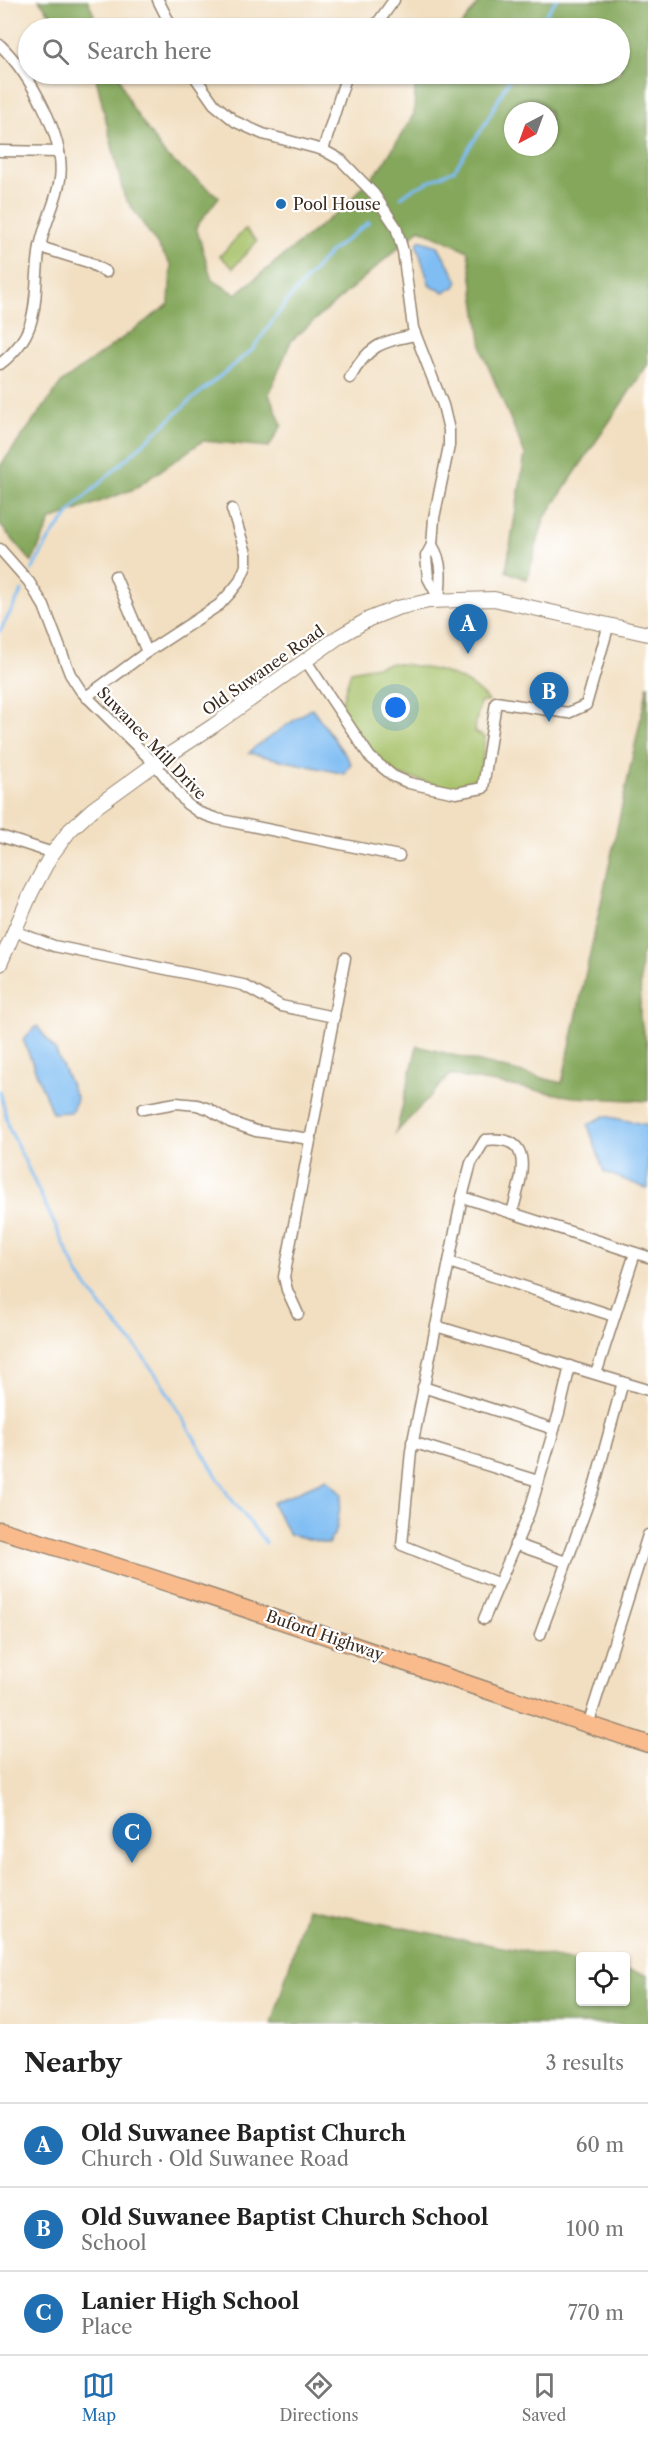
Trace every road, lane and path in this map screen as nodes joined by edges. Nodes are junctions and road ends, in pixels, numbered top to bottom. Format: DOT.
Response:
graph roads {
  1 [pos="158,0"];
  2 [pos="394,0"];
  3 [pos="167,18"];
  4 [pos="381,18"];
  5 [pos="0,45"];
  6 [pos="18,66"];
  7 [pos="30,84"];
  8 [pos="201,84"];
  9 [pos="344,84"];
  10 [pos="323,150"];
  11 [pos="0,151"];
  12 [pos="59,152"];
  13 [pos="40,247"];
  14 [pos="106,272"];
  15 [pos="415,335"];
  16 [pos="0,364"];
  17 [pos="350,378"];
  18 [pos="232,509"];
  19 [pos="0,549"];
  20 [pos="114,576"];
  21 [pos="439,599"];
  22 [pos="609,624"];
  23 [pos="648,634"];
  24 [pos="147,652"];
  25 [pos="306,661"];
  26 [pos="86,697"];
  27 [pos="155,764"];
  28 [pos="0,836"];
  29 [pos="53,853"];
  30 [pos="399,856"];
  31 [pos="14,931"];
  32 [pos="345,958"];
  33 [pos="0,964"];
  34 [pos="334,1017"];
  35 [pos="143,1109"];
  36 [pos="310,1139"];
  37 [pos="462,1197"];
  38 [pos="512,1213"];
  39 [pos="635,1253"];
  40 [pos="648,1257"];
  41 [pos="448,1262"];
  42 [pos="298,1314"];
  43 [pos="614,1316"];
  44 [pos="436,1326"];
  45 [pos="570,1366"];
  46 [pos="596,1374"];
  47 [pos="622,1382"];
  48 [pos="423,1387"];
  49 [pos="648,1390"];
  50 [pos="554,1429"];
  51 [pos="412,1442"];
  52 [pos="538,1481"];
  53 [pos="0,1530"];
  54 [pos="648,1535"];
  55 [pos="515,1544"];
  56 [pos="567,1562"];
  57 [pos="497,1583"];
  58 [pos="483,1619"];
  59 [pos="540,1635"];
  60 [pos="588,1725"];
  61 [pos="648,1744"];
  1 -- 3 [label="street"];
  2 -- 4 [label="street"];
  5 -- 6 [label="street"];
  7 -- 12 [label="street"];
  8 -- 10 [label="street"];
  9 -- 10 [label="street"];
  10 -- 15 [label="street"];
  11 -- 12 [label="street"];
  12 -- 13 [label="street"];
  13 -- 14 [label="street"];
  13 -- 16 [label="street"];
  15 -- 17 [label="street"];
  15 -- 21 [label="street"];
  18 -- 24 [label="street"];
  19 -- 26 [label="street, Suwanee Mill Drive"];
  20 -- 24 [label="street"];
  21 -- 22 [label="street, Old Suwanee Road"];
  21 -- 25 [label="street, Old Suwanee Road"];
  22 -- 23 [label="street, Old Suwanee Road"];
  22 -- 25 [label="street"];
  24 -- 26 [label="street"];
  25 -- 27 [label="street, Old Suwanee Road"];
  26 -- 27 [label="street, Suwanee Mill Drive"];
  27 -- 29 [label="street, Old Suwanee Road"];
  27 -- 30 [label="street, Suwanee Mill Drive"];
  28 -- 29 [label="street"];
  29 -- 31 [label="street, Old Suwanee Road"];
  31 -- 33 [label="street, Old Suwanee Road"];
  31 -- 34 [label="street"];
  32 -- 34 [label="street"];
  34 -- 36 [label="street"];
  35 -- 36 [label="street"];
  36 -- 42 [label="street"];
  37 -- 38 [label="street"];
  37 -- 38 [label="street"];
  37 -- 41 [label="street"];
  38 -- 39 [label="street"];
  39 -- 40 [label="street"];
  39 -- 43 [label="street"];
  41 -- 43 [label="street"];
  41 -- 44 [label="street"];
  43 -- 46 [label="street"];
  44 -- 45 [label="street"];
  44 -- 48 [label="street"];
  45 -- 46 [label="street"];
  45 -- 50 [label="street"];
  46 -- 47 [label="street"];
  47 -- 49 [label="street"];
  47 -- 56 [label="street"];
  48 -- 50 [label="street"];
  48 -- 51 [label="street"];
  50 -- 52 [label="street"];
  51 -- 52 [label="street"];
  51 -- 57 [label="street"];
  52 -- 55 [label="street"];
  53 -- 60 [label="main road, Buford Highway"];
  54 -- 60 [label="street"];
  55 -- 56 [label="street"];
  55 -- 57 [label="street"];
  56 -- 59 [label="street"];
  57 -- 58 [label="street"];
  60 -- 61 [label="main road, Buford Highway"];
}
